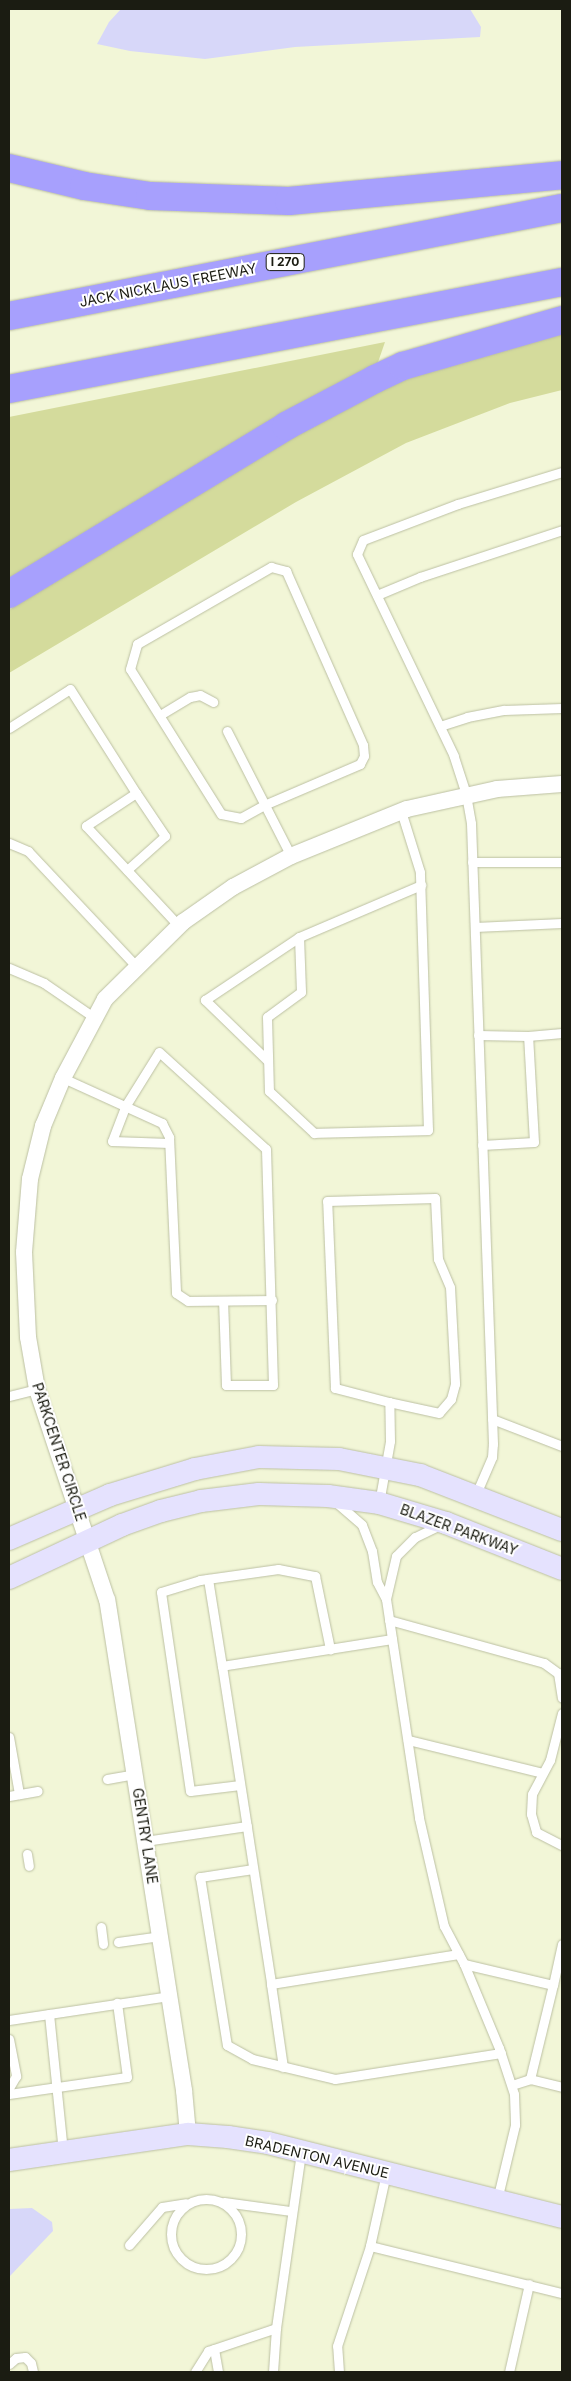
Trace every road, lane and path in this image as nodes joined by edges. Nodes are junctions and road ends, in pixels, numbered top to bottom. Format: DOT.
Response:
graph roads {
  1 [pos="9,168"];
  2 [pos="562,175"];
  3 [pos="562,208"];
  4 [pos="562,282"];
  5 [pos="9,316"];
  6 [pos="562,320"];
  7 [pos="9,389"];
  8 [pos="562,472"];
  9 [pos="562,530"];
  10 [pos="9,594"];
  11 [pos="376,595"];
  12 [pos="213,702"];
  13 [pos="562,708"];
  14 [pos="160,716"];
  15 [pos="440,726"];
  16 [pos="9,728"];
  17 [pos="227,730"];
  18 [pos="562,784"];
  19 [pos="136,793"];
  20 [pos="466,794"];
  21 [pos="266,804"];
  22 [pos="401,811"];
  23 [pos="9,843"];
  24 [pos="291,856"];
  25 [pos="472,862"];
  26 [pos="562,862"];
  27 [pos="127,870"];
  28 [pos="421,885"];
  29 [pos="562,923"];
  30 [pos="178,926"];
  31 [pos="475,928"];
  32 [pos="299,937"];
  33 [pos="137,967"];
  34 [pos="9,968"];
  35 [pos="95,1018"];
  36 [pos="562,1033"];
  37 [pos="478,1035"];
  38 [pos="528,1036"];
  39 [pos="268,1061"];
  40 [pos="63,1078"];
  41 [pos="126,1106"];
  42 [pos="169,1143"];
  43 [pos="482,1145"];
  44 [pos="223,1300"];
  45 [pos="272,1300"];
  46 [pos="37,1389"];
  47 [pos="9,1396"];
  48 [pos="389,1402"];
  49 [pos="492,1419"];
  50 [pos="562,1446"];
  51 [pos="388,1467"];
  52 [pos="476,1494"];
  53 [pos="328,1496"];
  54 [pos="379,1503"];
  55 [pos="76,1510"];
  56 [pos="446,1523"];
  57 [pos="562,1530"];
  58 [pos="9,1538"];
  59 [pos="87,1540"];
  60 [pos="562,1569"];
  61 [pos="10,1579"];
  62 [pos="208,1579"];
  63 [pos="386,1599"];
  64 [pos="389,1620"];
  65 [pos="392,1639"];
  66 [pos="330,1649"];
  67 [pos="222,1666"];
  68 [pos="562,1698"];
  69 [pos="562,1714"];
  70 [pos="9,1737"];
  71 [pos="408,1740"];
  72 [pos="135,1774"];
  73 [pos="542,1774"];
  74 [pos="107,1779"];
  75 [pos="240,1785"];
  76 [pos="38,1791"];
  77 [pos="20,1794"];
  78 [pos="9,1796"];
  79 [pos="247,1826"];
  80 [pos="145,1842"];
  81 [pos="562,1845"];
  82 [pos="27,1854"];
  83 [pos="29,1866"];
  84 [pos="253,1869"];
  85 [pos="101,1927"];
  86 [pos="160,1936"];
  87 [pos="118,1942"];
  88 [pos="103,1944"];
  89 [pos="562,1944"];
  90 [pos="459,1954"];
  91 [pos="464,1964"];
  92 [pos="271,1984"];
  93 [pos="553,1985"];
  94 [pos="170,1996"];
  95 [pos="117,2004"];
  96 [pos="49,2014"];
  97 [pos="9,2020"];
  98 [pos="9,2039"];
  99 [pos="501,2054"];
  100 [pos="283,2067"];
  101 [pos="530,2079"];
  102 [pos="512,2085"];
  103 [pos="57,2087"];
  104 [pos="562,2087"];
  105 [pos="9,2088"];
  106 [pos="9,2094"];
  107 [pos="188,2134"];
  108 [pos="301,2151"];
  109 [pos="63,2152"];
  110 [pos="9,2160"];
  111 [pos="386,2172"];
  112 [pos="497,2200"];
  113 [pos="221,2202"];
  114 [pos="189,2203"];
  115 [pos="291,2211"];
  116 [pos="562,2217"];
  117 [pos="129,2245"];
  118 [pos="370,2246"];
  119 [pos="529,2284"];
  120 [pos="562,2293"];
  121 [pos="276,2328"];
  122 [pos="214,2349"];
  123 [pos="9,2364"];
  124 [pos="33,2372"];
  125 [pos="195,2372"];
  126 [pos="218,2372"];
  127 [pos="273,2372"];
  128 [pos="339,2372"];
  129 [pos="509,2372"];
  1 -- 2 [label="highway"];
  3 -- 5 [label="highway, JACK NICKLAUS FREEWAY / I 270"];
  4 -- 7 [label="highway"];
  6 -- 10 [label="highway"];
  8 -- 11 [label="lane"];
  9 -- 11 [label="lane"];
  11 -- 15 [label="lane"];
  12 -- 14 [label="lane"];
  13 -- 15 [label="lane"];
  14 -- 21 [label="lane"];
  14 -- 21 [label="lane"];
  15 -- 20 [label="lane"];
  16 -- 19 [label="lane"];
  17 -- 21 [label="lane"];
  18 -- 20 [label="street, PARKCENTER CIRCLE"];
  19 -- 27 [label="lane"];
  19 -- 27 [label="lane"];
  20 -- 22 [label="street, PARKCENTER CIRCLE"];
  20 -- 25 [label="lane"];
  21 -- 24 [label="lane"];
  22 -- 24 [label="street, PARKCENTER CIRCLE"];
  22 -- 28 [label="lane"];
  23 -- 33 [label="lane"];
  24 -- 30 [label="street, PARKCENTER CIRCLE"];
  25 -- 26 [label="lane"];
  25 -- 31 [label="lane"];
  27 -- 30 [label="lane"];
  28 -- 32 [label="lane"];
  28 -- 39 [label="lane"];
  29 -- 31 [label="lane"];
  30 -- 33 [label="street, PARKCENTER CIRCLE"];
  31 -- 37 [label="lane"];
  32 -- 39 [label="lane"];
  32 -- 39 [label="lane"];
  33 -- 35 [label="street, PARKCENTER CIRCLE"];
  34 -- 35 [label="lane"];
  35 -- 40 [label="street, PARKCENTER CIRCLE"];
  36 -- 38 [label="lane"];
  37 -- 38 [label="lane"];
  37 -- 43 [label="lane"];
  38 -- 43 [label="lane"];
  40 -- 41 [label="lane"];
  40 -- 46 [label="street, PARKCENTER CIRCLE"];
  41 -- 42 [label="lane"];
  41 -- 42 [label="lane"];
  41 -- 45 [label="lane"];
  42 -- 44 [label="lane"];
  43 -- 49 [label="lane"];
  44 -- 45 [label="lane"];
  44 -- 45 [label="lane"];
  46 -- 47 [label="lane"];
  46 -- 55 [label="street, PARKCENTER CIRCLE"];
  48 -- 48 [label="lane"];
  48 -- 51 [label="lane"];
  49 -- 50 [label="lane"];
  49 -- 52 [label="lane"];
  51 -- 52 [label="street"];
  51 -- 54 [label="lane"];
  51 -- 55 [label="street"];
  52 -- 57 [label="street"];
  53 -- 54 [label="street, BLAZER PARKWAY"];
  53 -- 59 [label="street, BLAZER PARKWAY"];
  53 -- 63 [label="lane"];
  54 -- 56 [label="street, BLAZER PARKWAY"];
  55 -- 58 [label="street"];
  55 -- 59 [label="street, PARKCENTER CIRCLE"];
  56 -- 60 [label="street, BLAZER PARKWAY"];
  56 -- 63 [label="lane"];
  59 -- 61 [label="street, BLAZER PARKWAY"];
  59 -- 72 [label="street, GENTRY LANE"];
  62 -- 66 [label="lane"];
  62 -- 67 [label="lane"];
  62 -- 75 [label="lane"];
  63 -- 64 [label="lane"];
  64 -- 65 [label="lane"];
  64 -- 68 [label="lane"];
  65 -- 66 [label="lane"];
  65 -- 71 [label="lane"];
  66 -- 67 [label="lane"];
  67 -- 75 [label="lane"];
  69 -- 73 [label="lane"];
  70 -- 77 [label="lane"];
  71 -- 73 [label="lane"];
  71 -- 90 [label="lane"];
  72 -- 74 [label="lane"];
  72 -- 80 [label="street, GENTRY LANE"];
  73 -- 81 [label="lane"];
  75 -- 79 [label="lane"];
  76 -- 77 [label="lane"];
  77 -- 78 [label="lane"];
  79 -- 80 [label="lane"];
  79 -- 84 [label="lane"];
  80 -- 86 [label="street, GENTRY LANE"];
  82 -- 83 [label="lane"];
  84 -- 92 [label="lane"];
  84 -- 100 [label="lane"];
  85 -- 88 [label="lane"];
  86 -- 87 [label="lane"];
  86 -- 94 [label="street, GENTRY LANE"];
  89 -- 93 [label="lane"];
  90 -- 91 [label="lane"];
  90 -- 92 [label="lane"];
  91 -- 93 [label="lane"];
  91 -- 99 [label="lane"];
  92 -- 100 [label="lane"];
  93 -- 101 [label="lane"];
  94 -- 95 [label="lane"];
  94 -- 107 [label="street, GENTRY LANE"];
  95 -- 96 [label="lane"];
  95 -- 103 [label="lane"];
  96 -- 97 [label="lane"];
  96 -- 103 [label="lane"];
  98 -- 105 [label="lane"];
  99 -- 100 [label="lane"];
  99 -- 102 [label="lane"];
  101 -- 102 [label="lane"];
  101 -- 104 [label="lane"];
  102 -- 112 [label="lane"];
  103 -- 106 [label="lane"];
  103 -- 109 [label="lane"];
  107 -- 108 [label="street, BRADENTON AVENUE"];
  107 -- 109 [label="street, BRADENTON AVENUE"];
  108 -- 111 [label="street, BRADENTON AVENUE"];
  108 -- 115 [label="lane"];
  109 -- 110 [label="street, BRADENTON AVENUE"];
  111 -- 112 [label="street, BRADENTON AVENUE"];
  111 -- 118 [label="lane"];
  112 -- 116 [label="street, BRADENTON AVENUE"];
  113 -- 114 [label="lane"];
  113 -- 114 [label="lane"];
  113 -- 115 [label="lane"];
  114 -- 117 [label="lane"];
  115 -- 121 [label="lane"];
  118 -- 119 [label="lane"];
  118 -- 128 [label="lane"];
  119 -- 120 [label="lane"];
  119 -- 129 [label="lane"];
  121 -- 122 [label="lane"];
  121 -- 127 [label="lane"];
  122 -- 125 [label="lane"];
  122 -- 126 [label="lane"];
  123 -- 124 [label="lane"];
}
